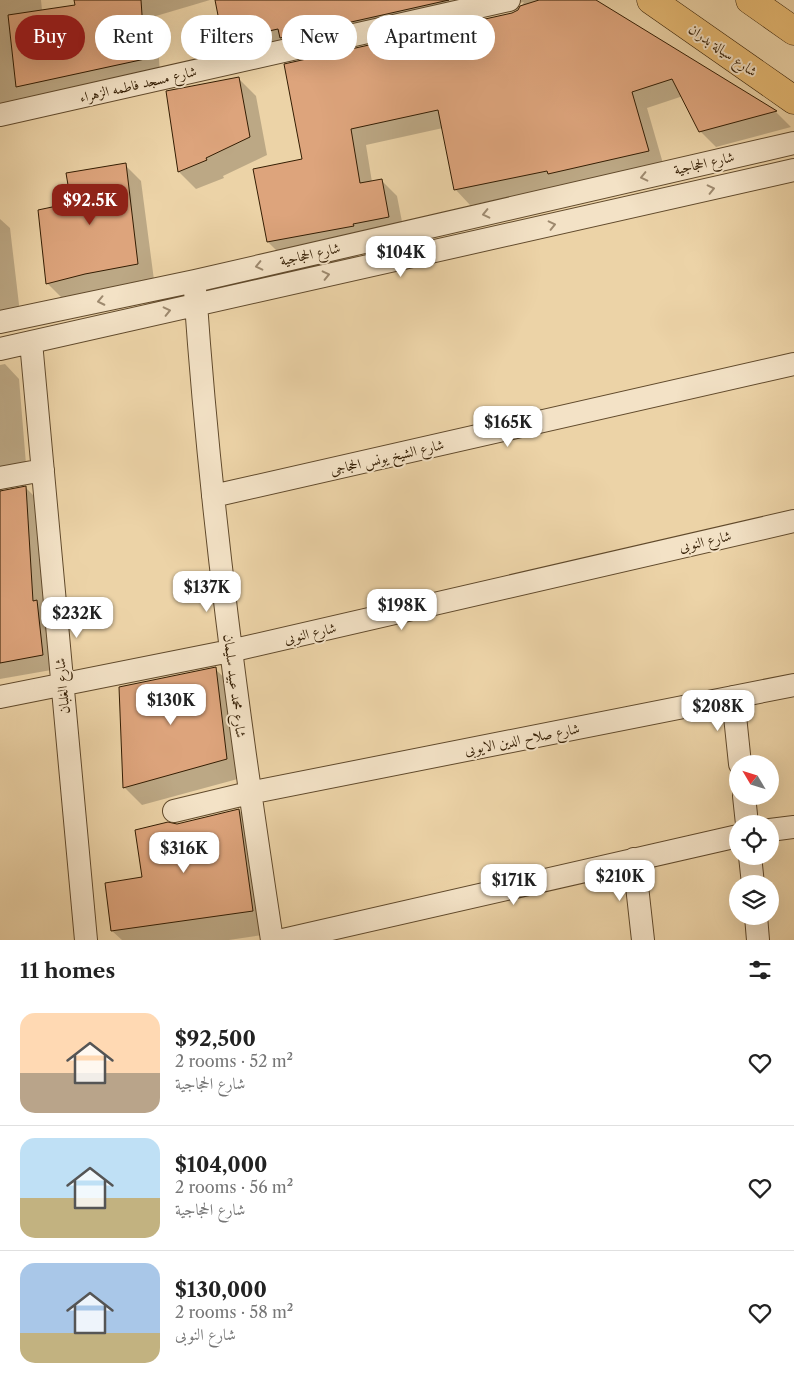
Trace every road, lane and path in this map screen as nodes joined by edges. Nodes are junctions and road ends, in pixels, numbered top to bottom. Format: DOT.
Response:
graph roads {
  1 [pos="509,0"];
  2 [pos="651,0"];
  3 [pos="750,0"];
  4 [pos="794,31"];
  5 [pos="794,100"];
  6 [pos="0,115"];
  7 [pos="794,142"];
  8 [pos="794,170"];
  9 [pos="195,281"];
  10 [pos="196,304"];
  11 [pos="0,322"];
  12 [pos="31,342"];
  13 [pos="0,349"];
  14 [pos="794,364"];
  15 [pos="43,470"];
  16 [pos="0,478"];
  17 [pos="213,496"];
  18 [pos="794,521"];
  19 [pos="230,651"];
  20 [pos="62,685"];
  21 [pos="794,685"];
  22 [pos="733,697"];
  23 [pos="0,698"];
  24 [pos="739,755"];
  25 [pos="249,792"];
  26 [pos="174,811"];
  27 [pos="794,827"];
  28 [pos="779,829"];
  29 [pos="729,838"];
  30 [pos="634,859"];
  31 [pos="757,925"];
  32 [pos="86,940"];
  33 [pos="272,940"];
  34 [pos="283,940"];
  35 [pos="643,940"];
  36 [pos="758,940"];
  1 -- 6 [label="street, شارع مسجد فاطمه الزهراء"];
  2 -- 5 [label="main road, شارع سيالة بدران"];
  3 -- 4 [label="main road"];
  7 -- 9 [label="street, شارع الحجاجية, one-way"];
  10 -- 8 [label="street, شارع الحجاجية, one-way"];
  9 -- 10 [label="street, شارع محمد عبيد سليمان"];
  9 -- 11 [label="street, شارع الحجاجية, one-way"];
  12 -- 10 [label="street, شارع الحجاجية, one-way"];
  10 -- 17 [label="street, شارع محمد عبيد سليمان"];
  12 -- 13 [label="street, شارع الحجاجية"];
  12 -- 15 [label="street, شارع الغلبان"];
  14 -- 17 [label="street, شارع الشيخ يونس الحجاجى"];
  15 -- 16 [label="street"];
  15 -- 20 [label="street, شارع الغلبان"];
  17 -- 19 [label="street, شارع محمد عبيد سليمان"];
  18 -- 19 [label="street, شارع النوبى"];
  19 -- 20 [label="street, شارع النوبى"];
  19 -- 25 [label="street, شارع محمد عبيد سليمان"];
  20 -- 23 [label="street, شارع النوبى"];
  20 -- 32 [label="street, شارع الغلبان"];
  21 -- 22 [label="street, شارع صلاح الدين الايوبى"];
  22 -- 24 [label="street"];
  22 -- 25 [label="street, شارع صلاح الدين الايوبى"];
  25 -- 26 [label="street, شارع صلاح الدين الايوبى"];
  25 -- 33 [label="street, شارع محمد عبيد سليمان"];
  27 -- 28 [label="street"];
  29 -- 30 [label="street"];
  30 -- 34 [label="street"];
  30 -- 35 [label="street"];
  31 -- 36 [label="street"];
}
